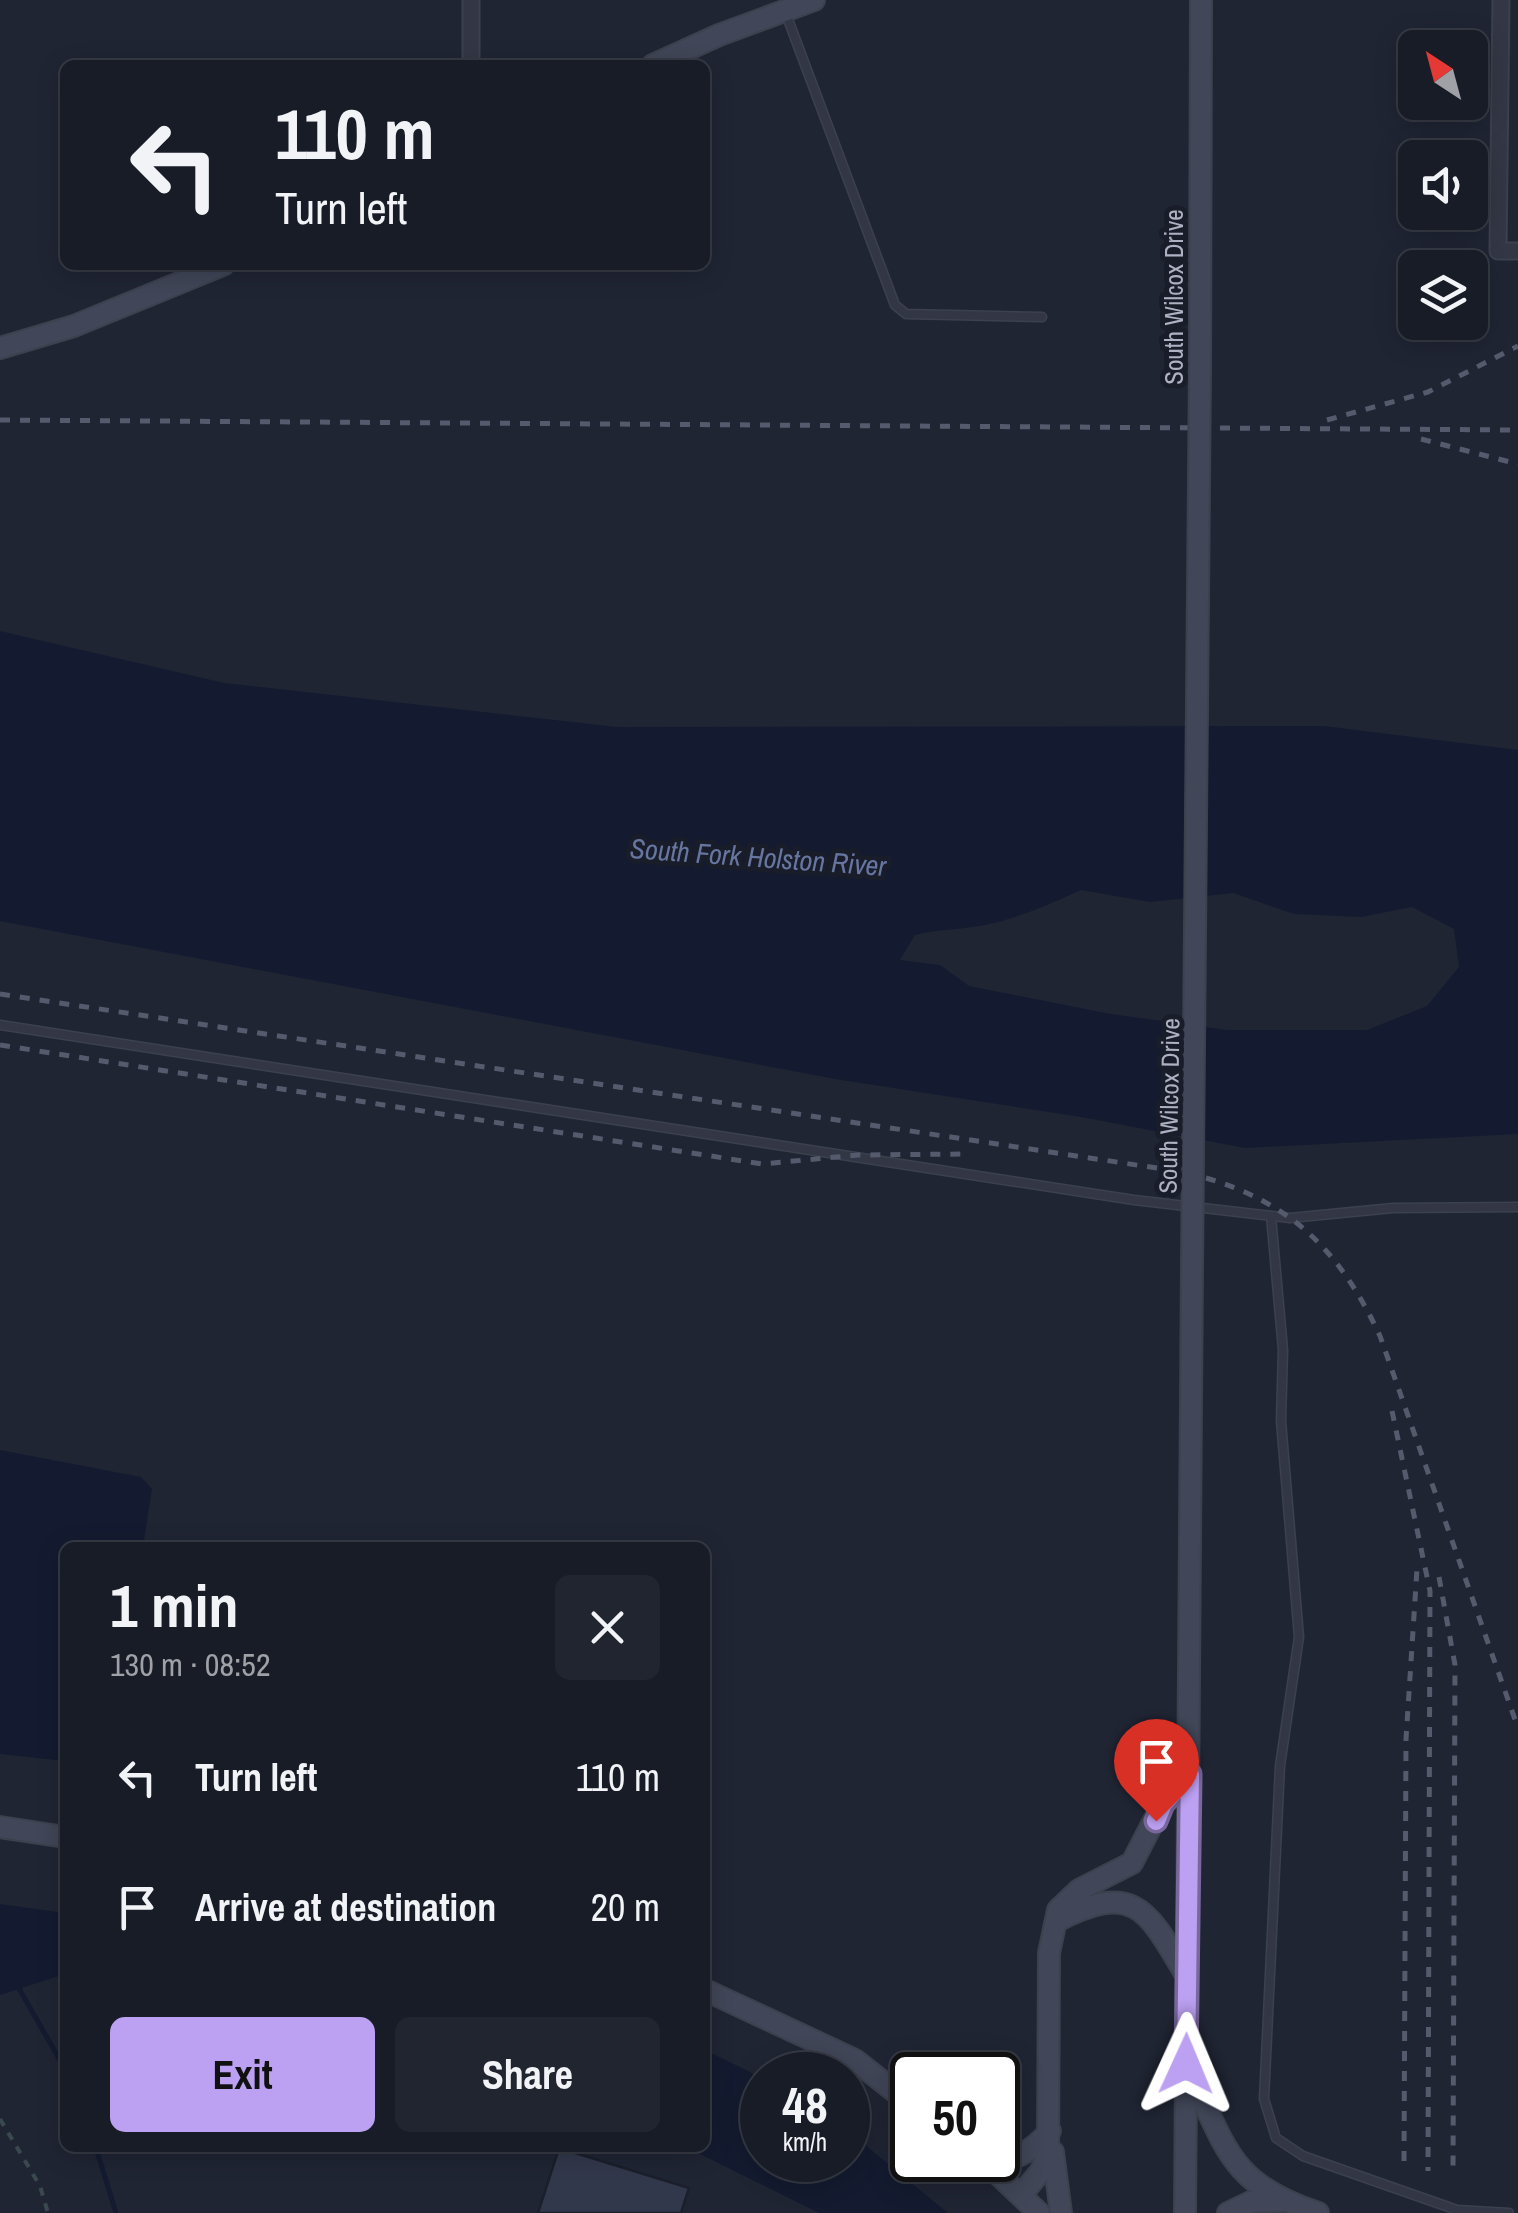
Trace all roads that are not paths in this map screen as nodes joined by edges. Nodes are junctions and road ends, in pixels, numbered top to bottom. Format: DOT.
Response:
graph roads {
  1 [pos="470,0"];
  2 [pos="814,0"];
  3 [pos="1200,0"];
  4 [pos="1500,0"];
  5 [pos="785,10"];
  6 [pos="471,60"];
  7 [pos="665,60"];
  8 [pos="1518,251"];
  9 [pos="211,270"];
  10 [pos="1042,317"];
  11 [pos="0,348"];
  12 [pos="0,1025"];
  13 [pos="1518,1207"];
  14 [pos="1271,1216"];
  15 [pos="1190,1774"];
  16 [pos="0,1827"];
  17 [pos="60,1835"];
  18 [pos="1055,1922"];
  19 [pos="1188,1978"];
  20 [pos="710,1992"];
  21 [pos="1186,2064"];
  22 [pos="890,2088"];
  23 [pos="1050,2131"];
  24 [pos="1020,2157"];
  25 [pos="1007,2182"];
  26 [pos="1021,2195"];
  27 [pos="1282,2202"];
  28 [pos="1312,2212"];
  29 [pos="1039,2213"];
  30 [pos="1061,2213"];
  31 [pos="1185,2213"];
  32 [pos="1228,2213"];
  33 [pos="1509,2213"];
  1 -- 6 [label="street"];
  2 -- 5 [label="main road"];
  3 -- 15 [label="main road, South Wilcox Drive, bridge"];
  4 -- 8 [label="street"];
  5 -- 7 [label="main road"];
  5 -- 10 [label="lane"];
  9 -- 11 [label="main road"];
  12 -- 14 [label="lane"];
  13 -- 14 [label="lane"];
  14 -- 33 [label="lane"];
  15 -- 18 [label="main road"];
  15 -- 19 [label="main road, South Wilcox Drive"];
  16 -- 17 [label="main road"];
  18 -- 19 [label="main road"];
  18 -- 23 [label="main road"];
  19 -- 21 [label="main road, South Wilcox Drive"];
  20 -- 22 [label="main road"];
  21 -- 27 [label="main road"];
  21 -- 31 [label="main road, South Wilcox Drive"];
  23 -- 24 [label="main road"];
  23 -- 26 [label="main road"];
  23 -- 30 [label="main road"];
  25 -- 26 [label="main road"];
  26 -- 29 [label="main road"];
  27 -- 28 [label="main road"];
  27 -- 32 [label="main road"];
}
